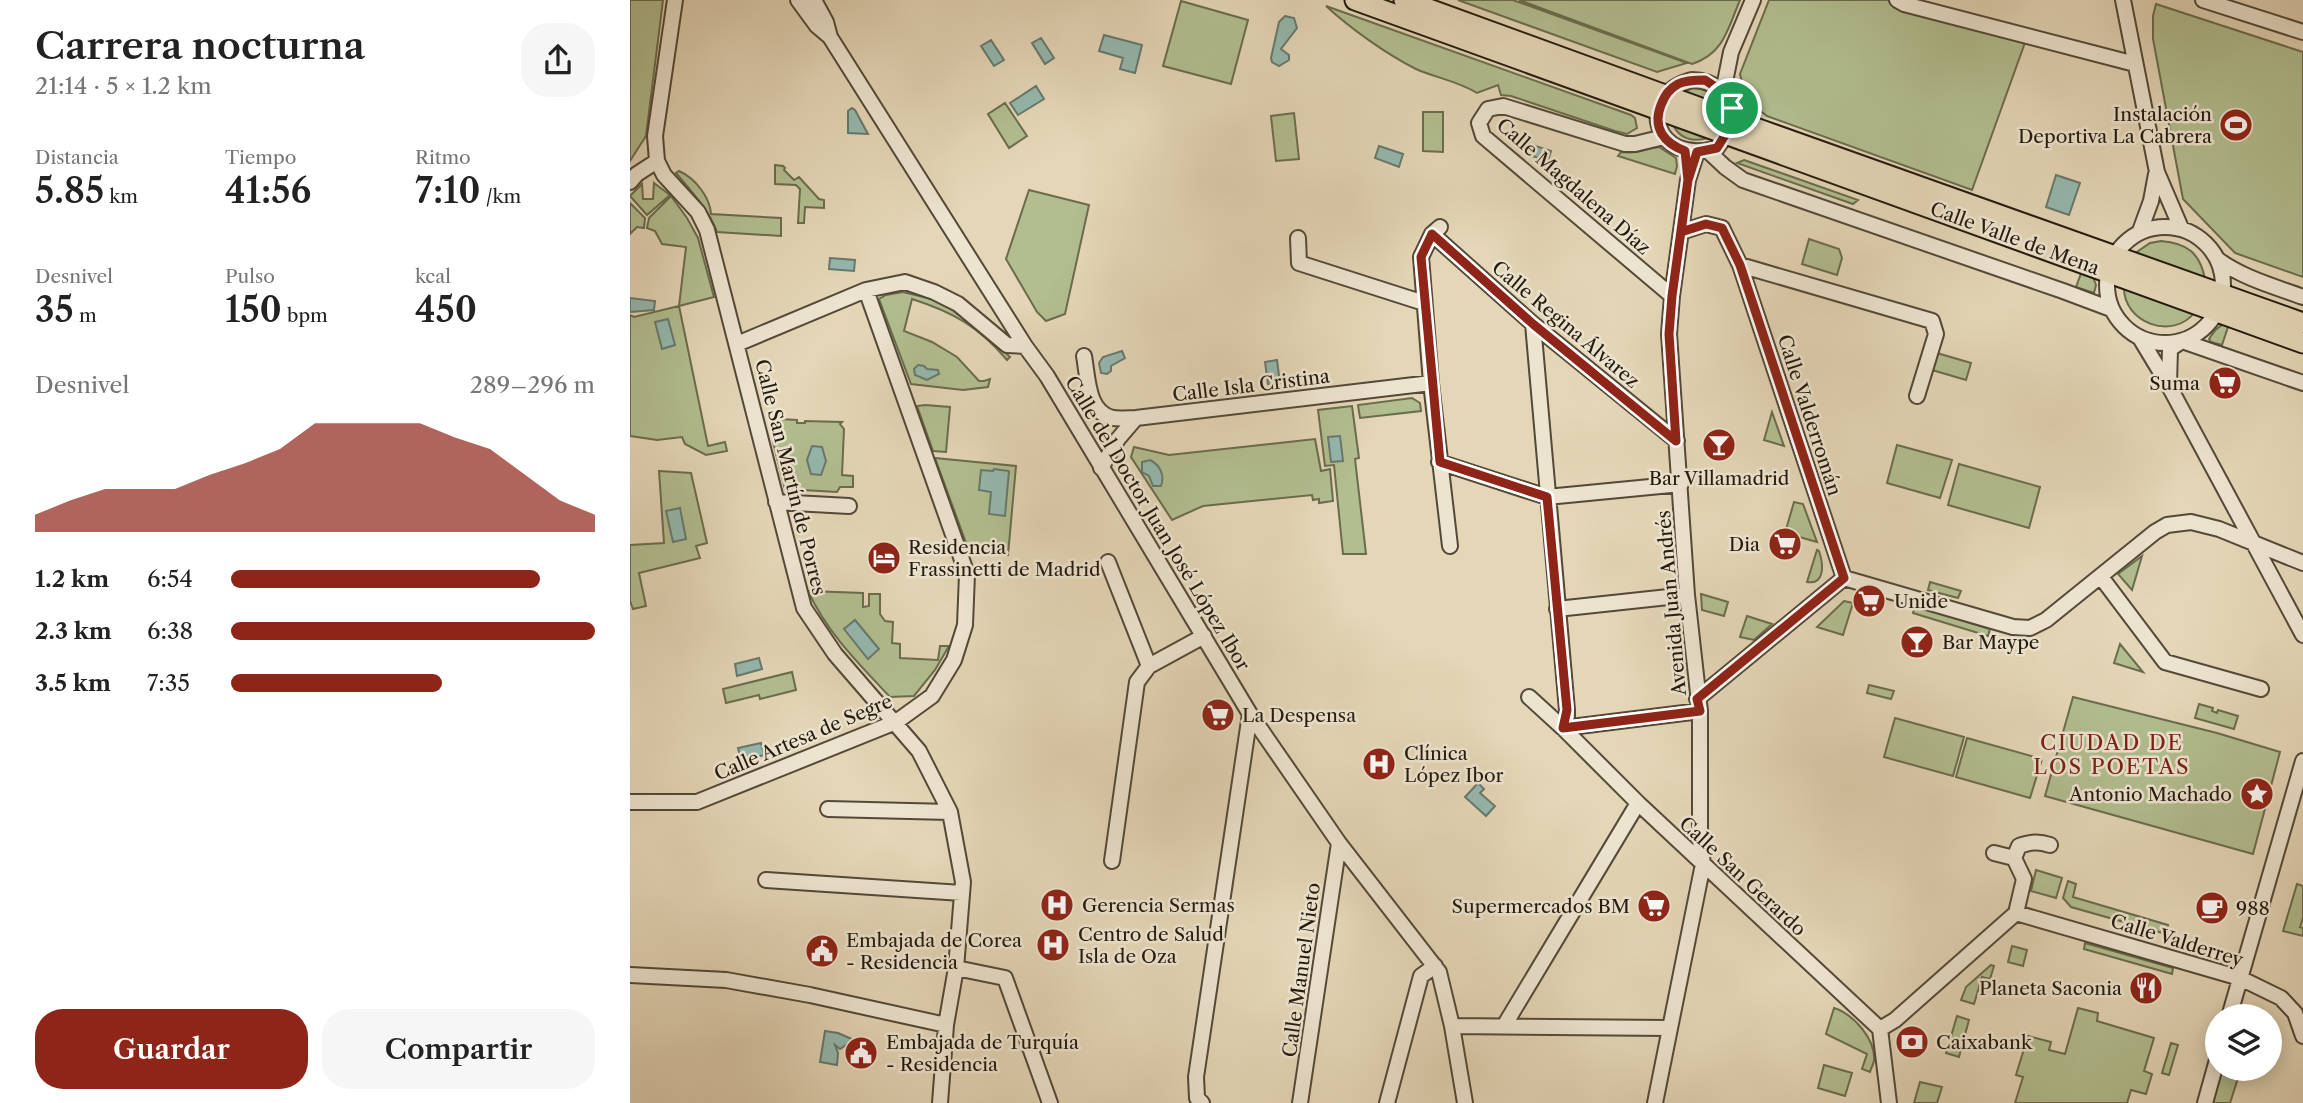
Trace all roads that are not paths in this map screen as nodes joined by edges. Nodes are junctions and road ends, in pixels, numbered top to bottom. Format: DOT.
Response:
graph roads {
  1 [pos="675,0"];
  2 [pos="798,0"];
  3 [pos="814,0"];
  4 [pos="1355,0"];
  5 [pos="1404,0"];
  6 [pos="1753,0"];
  7 [pos="1897,0"];
  8 [pos="2123,0"];
  9 [pos="2203,0"];
  10 [pos="2228,4"];
  11 [pos="2303,32"];
  12 [pos="830,37"];
  13 [pos="1731,52"];
  14 [pos="2135,64"];
  15 [pos="1705,80"];
  16 [pos="1723,92"];
  17 [pos="1662,102"];
  18 [pos="1729,127"];
  19 [pos="1664,137"];
  20 [pos="1697,151"];
  21 [pos="657,161"];
  22 [pos="2157,172"];
  23 [pos="630,182"];
  24 [pos="2181,228"];
  25 [pos="2140,231"];
  26 [pos="1681,232"];
  27 [pos="1298,238"];
  28 [pos="2217,259"];
  29 [pos="2111,264"];
  30 [pos="1740,265"];
  31 [pos="866,290"];
  32 [pos="1672,296"];
  33 [pos="2303,297"];
  34 [pos="1424,303"];
  35 [pos="2220,303"];
  36 [pos="2111,309"];
  37 [pos="2303,323"];
  38 [pos="1533,324"];
  39 [pos="2140,338"];
  40 [pos="2182,341"];
  41 [pos="2303,343"];
  42 [pos="737,344"];
  43 [pos="1025,346"];
  44 [pos="1084,356"];
  45 [pos="1431,383"];
  46 [pos="2303,383"];
  47 [pos="2169,386"];
  48 [pos="1917,396"];
  49 [pos="1136,418"];
  50 [pos="1676,441"];
  51 [pos="1440,462"];
  52 [pos="1101,468"];
  53 [pos="1681,484"];
  54 [pos="1547,497"];
  55 [pos="776,502"];
  56 [pos="849,506"];
  57 [pos="2253,544"];
  58 [pos="1450,546"];
  59 [pos="1108,562"];
  60 [pos="2303,563"];
  61 [pos="2101,577"];
  62 [pos="1844,578"];
  63 [pos="1687,595"];
  64 [pos="1557,609"];
  65 [pos="2303,635"];
  66 [pos="1204,636"];
  67 [pos="1149,666"];
  68 [pos="2261,689"];
  69 [pos="1529,697"];
  70 [pos="1698,705"];
  71 [pos="1250,714"];
  72 [pos="896,722"];
  73 [pos="1563,728"];
  74 [pos="2303,761"];
  75 [pos="630,802"];
  76 [pos="1638,803"];
  77 [pos="828,808"];
  78 [pos="950,812"];
  79 [pos="1339,843"];
  80 [pos="2045,844"];
  81 [pos="1994,853"];
  82 [pos="2014,858"];
  83 [pos="1112,861"];
  84 [pos="1703,864"];
  85 [pos="766,880"];
  86 [pos="962,893"];
  87 [pos="2017,913"];
  88 [pos="1435,966"];
  89 [pos="956,968"];
  90 [pos="630,975"];
  91 [pos="2240,978"];
  92 [pos="2233,1004"];
  93 [pos="946,1025"];
  94 [pos="1452,1026"];
  95 [pos="1504,1026"];
  96 [pos="1669,1028"];
  97 [pos="1880,1033"];
  98 [pos="2303,1036"];
  99 [pos="2211,1081"];
  100 [pos="940,1103"];
  101 [pos="1050,1103"];
  102 [pos="1202,1103"];
  103 [pos="1300,1103"];
  104 [pos="1387,1103"];
  105 [pos="1465,1103"];
  106 [pos="1655,1103"];
  107 [pos="1889,1103"];
  108 [pos="2205,1103"];
  1 -- 21 [label="street"];
  2 -- 12 [label="street"];
  3 -- 12 [label="street"];
  4 -- 17 [label="main road, Calle Valle de Mena"];
  5 -- 17 [label="main road, Calle Valle de Mena"];
  6 -- 13 [label="street"];
  7 -- 14 [label="street"];
  8 -- 14 [label="street"];
  9 -- 10 [label="street"];
  10 -- 11 [label="street"];
  12 -- 43 [label="street, Calle del Doctor Juan José López Ibor"];
  13 -- 15 [label="street"];
  13 -- 16 [label="street"];
  14 -- 22 [label="street"];
  15 -- 16 [label="street"];
  15 -- 17 [label="street"];
  16 -- 18 [label="street"];
  17 -- 18 [label="main road, Calle Valle de Mena"];
  17 -- 19 [label="street"];
  18 -- 20 [label="street"];
  18 -- 29 [label="main road, Calle Valle de Mena"];
  19 -- 20 [label="street, Calle Valle de Mena"];
  19 -- 32 [label="street, Calle Magdalena Díaz"];
  20 -- 26 [label="street, Avenida Juan Andrés"];
  20 -- 36 [label="street, Calle Valle de Mena"];
  21 -- 23 [label="street"];
  21 -- 42 [label="street, Calle San Martín de Porres"];
  22 -- 24 [label="street"];
  22 -- 25 [label="street"];
  24 -- 25 [label="street"];
  24 -- 28 [label="street"];
  25 -- 29 [label="street"];
  26 -- 30 [label="street, Calle Valderromán"];
  26 -- 32 [label="street, Avenida Juan Andrés"];
  27 -- 34 [label="street"];
  28 -- 33 [label="street"];
  28 -- 35 [label="street"];
  29 -- 35 [label="main road, Calle Valle de Mena"];
  29 -- 36 [label="street"];
  30 -- 48 [label="street"];
  30 -- 62 [label="street, Calle Valderromán"];
  31 -- 42 [label="street"];
  31 -- 43 [label="street"];
  31 -- 72 [label="street, Calle Artesa de Segre"];
  32 -- 50 [label="street, Avenida Juan Andrés"];
  34 -- 38 [label="street, Calle Regina Álvarez"];
  34 -- 45 [label="street"];
  35 -- 37 [label="main road, Calle Valle de Mena"];
  35 -- 40 [label="street"];
  35 -- 41 [label="main road, Calle Valle de Mena"];
  36 -- 39 [label="street"];
  38 -- 50 [label="street, Calle Regina Álvarez"];
  38 -- 54 [label="street"];
  39 -- 40 [label="street"];
  39 -- 47 [label="street"];
  40 -- 46 [label="street"];
  40 -- 47 [label="street"];
  42 -- 55 [label="street, Calle San Martín de Porres"];
  43 -- 52 [label="street, Calle del Doctor Juan José López Ibor"];
  44 -- 49 [label="street, Calle Isla Cristina"];
  45 -- 49 [label="street, Calle Isla Cristina"];
  45 -- 51 [label="street"];
  47 -- 57 [label="street"];
  49 -- 52 [label="street"];
  50 -- 53 [label="street, Avenida Juan Andrés"];
  51 -- 54 [label="street"];
  51 -- 58 [label="street"];
  52 -- 66 [label="street, Calle del Doctor Juan José López Ibor"];
  53 -- 54 [label="street"];
  53 -- 63 [label="street, Avenida Juan Andrés"];
  54 -- 64 [label="street"];
  55 -- 56 [label="street"];
  55 -- 72 [label="street, Calle San Martín de Porres"];
  57 -- 60 [label="street"];
  57 -- 61 [label="street"];
  57 -- 65 [label="street"];
  59 -- 67 [label="street"];
  61 -- 62 [label="street"];
  61 -- 68 [label="street"];
  62 -- 70 [label="street"];
  63 -- 64 [label="street"];
  63 -- 70 [label="street, Avenida Juan Andrés"];
  64 -- 73 [label="street"];
  66 -- 67 [label="street"];
  66 -- 71 [label="street, Calle del Doctor Juan José López Ibor"];
  67 -- 83 [label="street"];
  69 -- 73 [label="street, Calle San Gerardo"];
  70 -- 73 [label="street"];
  70 -- 84 [label="street, Avenida Juan Andrés"];
  71 -- 79 [label="street, Calle del Doctor Juan José López Ibor"];
  71 -- 102 [label="street"];
  72 -- 75 [label="street, Calle Artesa de Segre"];
  72 -- 78 [label="street, Calle San Martín de Porres"];
  73 -- 76 [label="street, Calle San Gerardo"];
  74 -- 91 [label="street"];
  76 -- 84 [label="street, Calle San Gerardo"];
  76 -- 95 [label="street"];
  77 -- 78 [label="street"];
  78 -- 86 [label="street, Calle San Martín de Porres"];
  79 -- 88 [label="street, Calle del Doctor Juan José López Ibor"];
  79 -- 103 [label="street, Calle Manuel Nieto"];
  80 -- 82 [label="street"];
  81 -- 82 [label="street"];
  82 -- 87 [label="street"];
  84 -- 96 [label="street, Avenida Juan Andrés"];
  84 -- 97 [label="street, Calle San Gerardo"];
  85 -- 86 [label="street"];
  86 -- 89 [label="street, Calle San Martín de Porres"];
  87 -- 91 [label="street, Calle Valderrey"];
  87 -- 97 [label="street"];
  88 -- 94 [label="street, Calle del Doctor Juan José López Ibor"];
  88 -- 104 [label="street"];
  89 -- 93 [label="street, Calle San Martín de Porres"];
  89 -- 101 [label="street"];
  90 -- 93 [label="street"];
  91 -- 92 [label="street"];
  91 -- 98 [label="street, Calle Valderrey"];
  93 -- 100 [label="street, Calle San Martín de Porres"];
  94 -- 95 [label="street"];
  94 -- 105 [label="street, Calle del Doctor Juan José López Ibor"];
  95 -- 96 [label="street"];
  96 -- 106 [label="street, Avenida Juan Andrés"];
  97 -- 107 [label="street"];
  99 -- 108 [label="street"];
}
